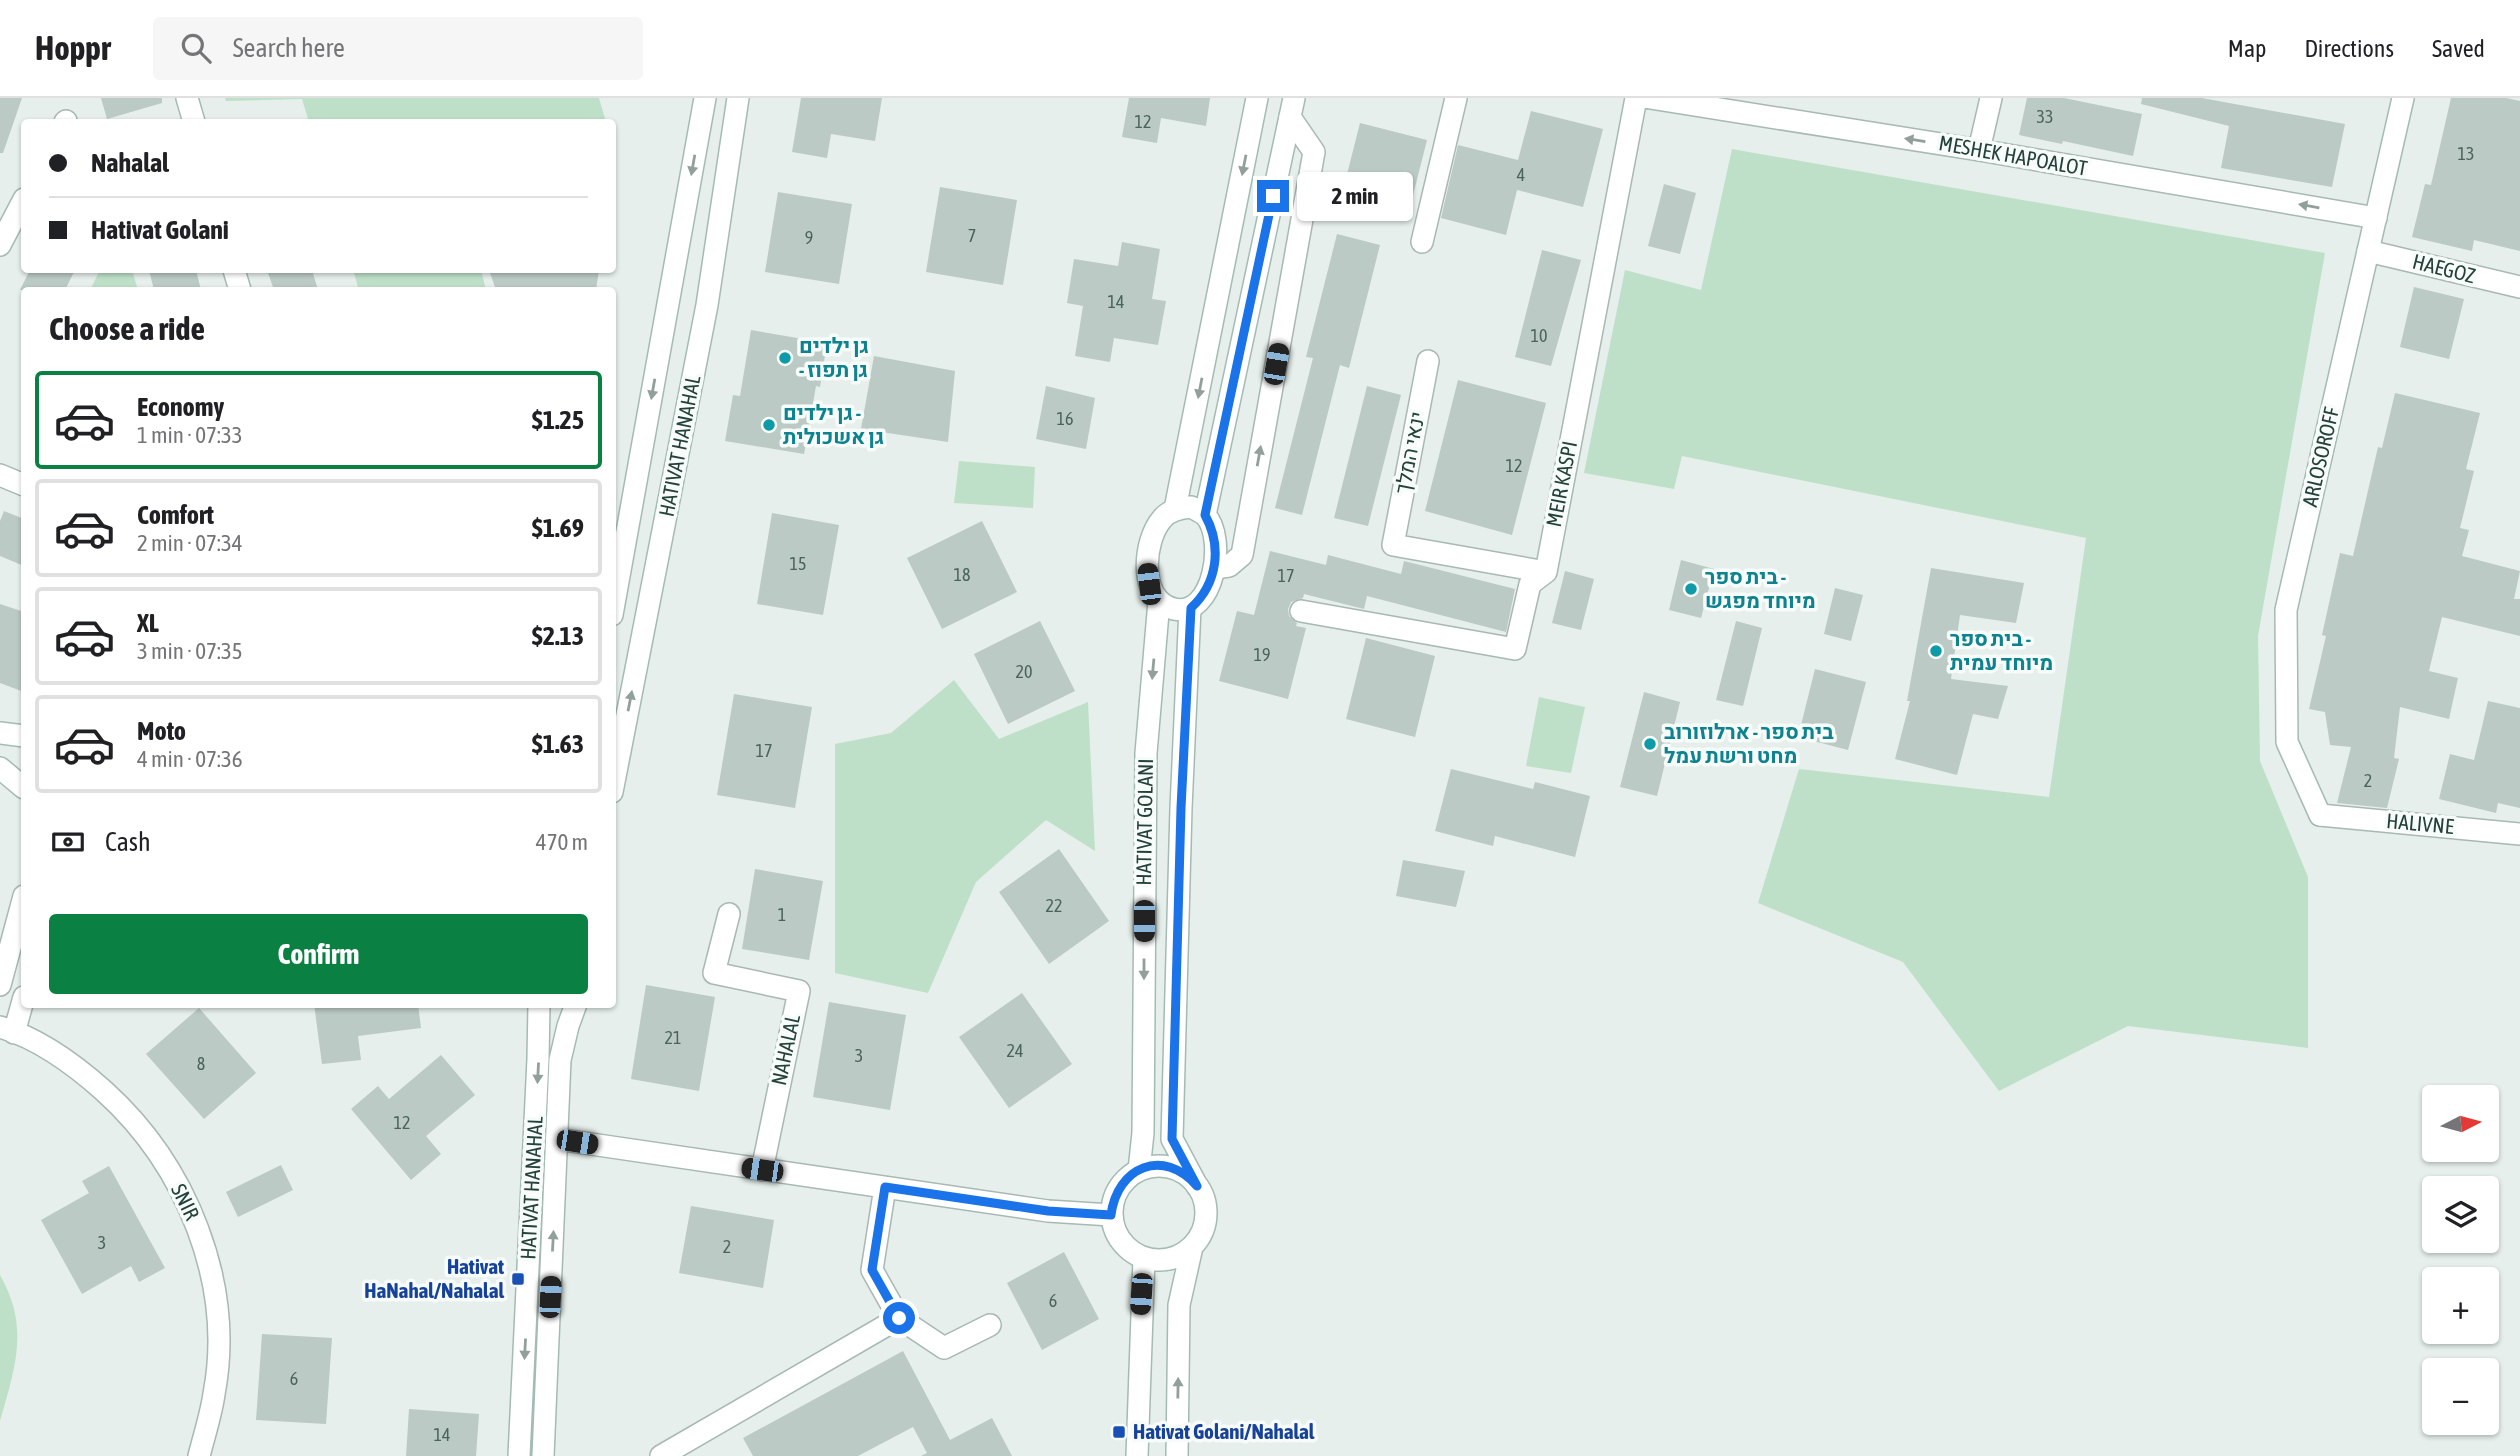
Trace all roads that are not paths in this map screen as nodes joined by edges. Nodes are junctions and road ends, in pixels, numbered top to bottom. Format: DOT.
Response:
graph roads {
  1 [pos="187,98"];
  2 [pos="705,98"];
  3 [pos="738,98"];
  4 [pos="1257,98"];
  5 [pos="1456,98"];
  6 [pos="1636,98"];
  7 [pos="1650,98"];
  8 [pos="1991,98"];
  9 [pos="2403,98"];
  10 [pos="1728,104"];
  11 [pos="1292,107"];
  12 [pos="193,119"];
  13 [pos="1979,150"];
  14 [pos="21,205"];
  15 [pos="2376,218"];
  16 [pos="1422,242"];
  17 [pos="0,245"];
  18 [pos="2368,251"];
  19 [pos="2520,287"];
  20 [pos="1428,361"];
  21 [pos="0,475"];
  22 [pos="21,484"];
  23 [pos="1175,509"];
  24 [pos="1205,515"];
  25 [pos="1215,568"];
  26 [pos="1546,572"];
  27 [pos="616,593"];
  28 [pos="1159,601"];
  29 [pos="1191,608"];
  30 [pos="1301,611"];
  31 [pos="0,733"];
  32 [pos="21,736"];
  33 [pos="0,768"];
  34 [pos="616,771"];
  35 [pos="21,784"];
  36 [pos="2320,815"];
  37 [pos="2520,834"];
  38 [pos="21,907"];
  39 [pos="729,914"];
  40 [pos="0,985"];
  41 [pos="21,1003"];
  42 [pos="539,1008"];
  43 [pos="575,1008"];
  44 [pos="7,1030"];
  45 [pos="557,1139"];
  46 [pos="762,1170"];
  47 [pos="1139,1170"];
  48 [pos="1197,1186"];
  49 [pos="885,1187"];
  50 [pos="1111,1215"];
  51 [pos="1192,1247"];
  52 [pos="1143,1258"];
  53 [pos="899,1318"];
  54 [pos="990,1325"];
  55 [pos="198,1456"];
  56 [pos="520,1456"];
  57 [pos="543,1456"];
  58 [pos="661,1456"];
  59 [pos="1137,1456"];
  60 [pos="1177,1456"];
  1 -- 12 [label="street"];
  2 -- 27 [label="street, HATIVAT HANAHAL, one-way"];
  34 -- 3 [label="street, HATIVAT HANAHAL, one-way"];
  4 -- 23 [label="street, one-way"];
  5 -- 16 [label="street"];
  6 -- 26 [label="street, MEIR KASPI"];
  7 -- 10 [label="street, MESHEK HAPOALOT"];
  8 -- 13 [label="street"];
  9 -- 15 [label="street, ARLOSOROFF"];
  13 -- 10 [label="street, MESHEK HAPOALOT, one-way"];
  11 -- 24 [label="street"];
  25 -- 11 [label="street, one-way"];
  15 -- 13 [label="street, MESHEK HAPOALOT, one-way"];
  14 -- 17 [label="street"];
  15 -- 18 [label="street, ARLOSOROFF"];
  18 -- 19 [label="street, HAEGOZ"];
  18 -- 36 [label="street, ARLOSOROFF"];
  20 -- 26 [label="street"];
  21 -- 22 [label="street"];
  23 -- 24 [label="street"];
  23 -- 28 [label="street"];
  24 -- 25 [label="street"];
  25 -- 29 [label="street"];
  26 -- 30 [label="street, MEIR KASPI"];
  28 -- 29 [label="street"];
  28 -- 47 [label="street, HATIVAT GOLANI, one-way"];
  29 -- 48 [label="street, HATIVAT GOLANI"];
  31 -- 32 [label="street"];
  33 -- 35 [label="street"];
  36 -- 37 [label="street, HALIVNE"];
  38 -- 40 [label="street"];
  39 -- 46 [label="street, NAHALAL"];
  41 -- 44 [label="street"];
  42 -- 56 [label="street, HATIVAT HANAHAL, one-way"];
  43 -- 45 [label="street, HATIVAT HANAHAL"];
  44 -- 55 [label="street, SNIR"];
  45 -- 46 [label="street"];
  57 -- 45 [label="street, HATIVAT HANAHAL, one-way"];
  46 -- 49 [label="street"];
  47 -- 48 [label="street"];
  47 -- 50 [label="street"];
  48 -- 51 [label="street"];
  49 -- 50 [label="street"];
  49 -- 53 [label="street"];
  50 -- 52 [label="street"];
  51 -- 52 [label="street"];
  60 -- 51 [label="street, one-way"];
  52 -- 59 [label="street"];
  53 -- 54 [label="street"];
  53 -- 58 [label="street"];
}
